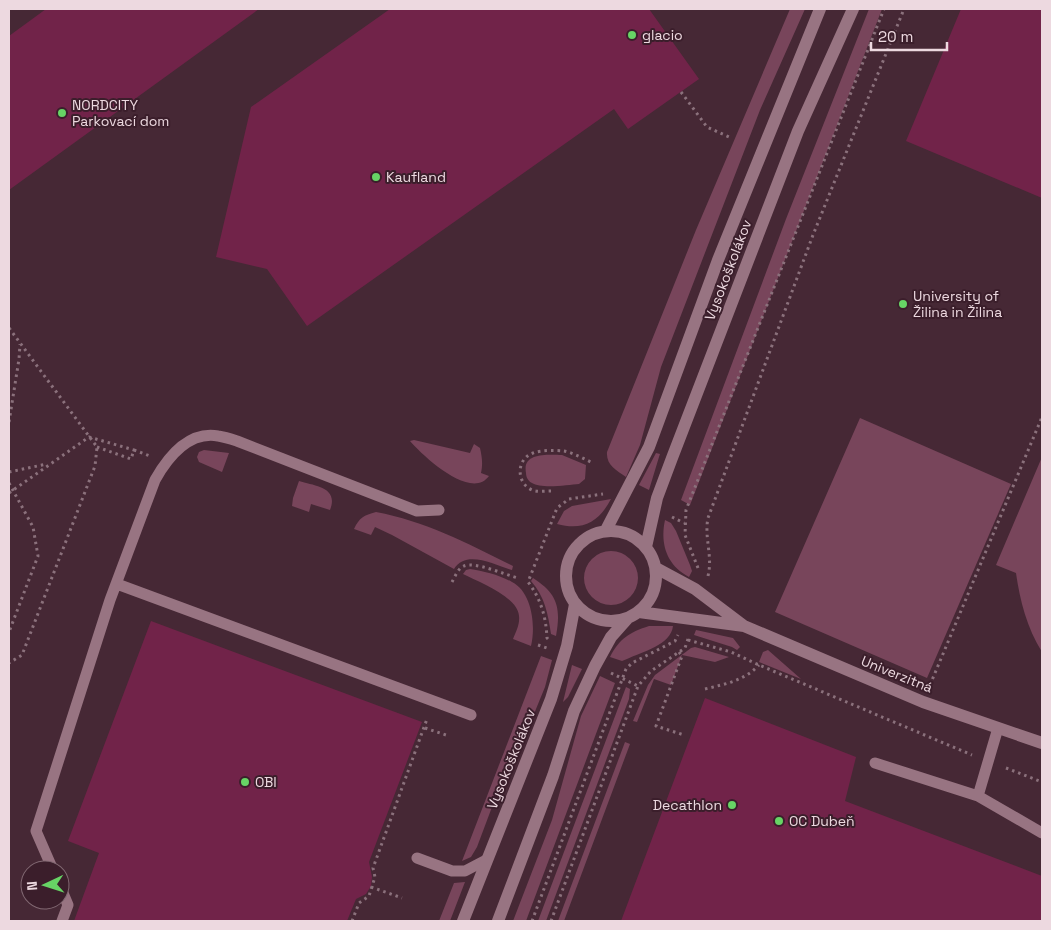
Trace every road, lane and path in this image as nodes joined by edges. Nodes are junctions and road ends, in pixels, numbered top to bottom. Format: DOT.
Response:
graph roads {
  1 [pos="820,9"];
  2 [pos="852,9"];
  3 [pos="884,9"];
  4 [pos="904,9"];
  5 [pos="681,92"];
  6 [pos="729,136"];
  7 [pos="9,328"];
  8 [pos="20,343"];
  9 [pos="1042,417"];
  10 [pos="9,422"];
  11 [pos="89,437"];
  12 [pos="97,448"];
  13 [pos="134,450"];
  14 [pos="131,459"];
  15 [pos="50,463"];
  16 [pos="593,463"];
  17 [pos="9,472"];
  18 [pos="9,483"];
  19 [pos="13,490"];
  20 [pos="551,491"];
  21 [pos="9,493"];
  22 [pos="625,496"];
  23 [pos="655,508"];
  24 [pos="439,510"];
  25 [pos="684,523"];
  26 [pos="606,530"];
  27 [pos="646,547"];
  28 [pos="656,568"];
  29 [pos="518,578"];
  30 [pos="452,582"];
  31 [pos="117,584"];
  32 [pos="700,592"];
  33 [pos="574,604"];
  34 [pos="639,612"];
  35 [pos="627,619"];
  36 [pos="690,619"];
  37 [pos="744,626"];
  38 [pos="9,632"];
  39 [pos="547,638"];
  40 [pos="688,640"];
  41 [pos="679,652"];
  42 [pos="9,663"];
  43 [pos="759,666"];
  44 [pos="930,684"];
  45 [pos="705,689"];
  46 [pos="470,715"];
  47 [pos="418,716"];
  48 [pos="424,728"];
  49 [pos="998,728"];
  50 [pos="446,735"];
  51 [pos="684,735"];
  52 [pos="1042,742"];
  53 [pos="988,761"];
  54 [pos="875,763"];
  55 [pos="1042,782"];
  56 [pos="978,796"];
  57 [pos="1042,833"];
  58 [pos="417,858"];
  59 [pos="49,860"];
  60 [pos="486,860"];
  61 [pos="371,887"];
  62 [pos="402,898"];
  63 [pos="352,921"];
  64 [pos="463,921"];
  65 [pos="498,921"];
  66 [pos="532,921"];
  67 [pos="551,921"];
  1 -- 22 [label="street, Vysokoškolákov"];
  2 -- 23 [label="street, Vysokoškolákov"];
  3 -- 25 [label="path"];
  4 -- 32 [label="path"];
  5 -- 6 [label="path"];
  7 -- 8 [label="path"];
  8 -- 10 [label="path"];
  8 -- 11 [label="path"];
  9 -- 44 [label="path"];
  11 -- 12 [label="path"];
  11 -- 13 [label="path"];
  11 -- 15 [label="path"];
  12 -- 14 [label="path"];
  12 -- 42 [label="path"];
  15 -- 17 [label="path"];
  15 -- 19 [label="path"];
  16 -- 20 [label="path"];
  18 -- 19 [label="path"];
  19 -- 21 [label="path"];
  19 -- 38 [label="path"];
  22 -- 26 [label="street, Vysokoškolákov"];
  22 -- 39 [label="path"];
  23 -- 25 [label="path"];
  23 -- 27 [label="street, Vysokoškolákov"];
  24 -- 31 [label="lane"];
  25 -- 32 [label="path"];
  26 -- 27 [label="street"];
  26 -- 33 [label="street, Vysokoškolákov"];
  27 -- 28 [label="street"];
  28 -- 32 [label="street, Univerzitná"];
  28 -- 34 [label="street"];
  29 -- 30 [label="path"];
  31 -- 46 [label="lane"];
  31 -- 59 [label="lane"];
  32 -- 37 [label="street, Univerzitná"];
  33 -- 35 [label="street"];
  33 -- 60 [label="street, Vysokoškolákov"];
  34 -- 35 [label="street"];
  34 -- 36 [label="street, Univerzitná"];
  35 -- 65 [label="street"];
  36 -- 37 [label="street, Univerzitná"];
  36 -- 40 [label="path"];
  36 -- 66 [label="path"];
  37 -- 49 [label="street, Univerzitná"];
  40 -- 41 [label="path"];
  40 -- 43 [label="path"];
  41 -- 51 [label="path"];
  41 -- 67 [label="path"];
  43 -- 45 [label="path"];
  43 -- 53 [label="path"];
  47 -- 48 [label="path"];
  48 -- 50 [label="path"];
  48 -- 61 [label="path"];
  49 -- 52 [label="street, Univerzitná"];
  49 -- 53 [label="lane"];
  53 -- 55 [label="path"];
  53 -- 56 [label="lane"];
  54 -- 56 [label="lane"];
  56 -- 57 [label="lane"];
  58 -- 60 [label="lane"];
  60 -- 64 [label="street, Vysokoškolákov"];
  61 -- 62 [label="path"];
  61 -- 63 [label="path"];
}
